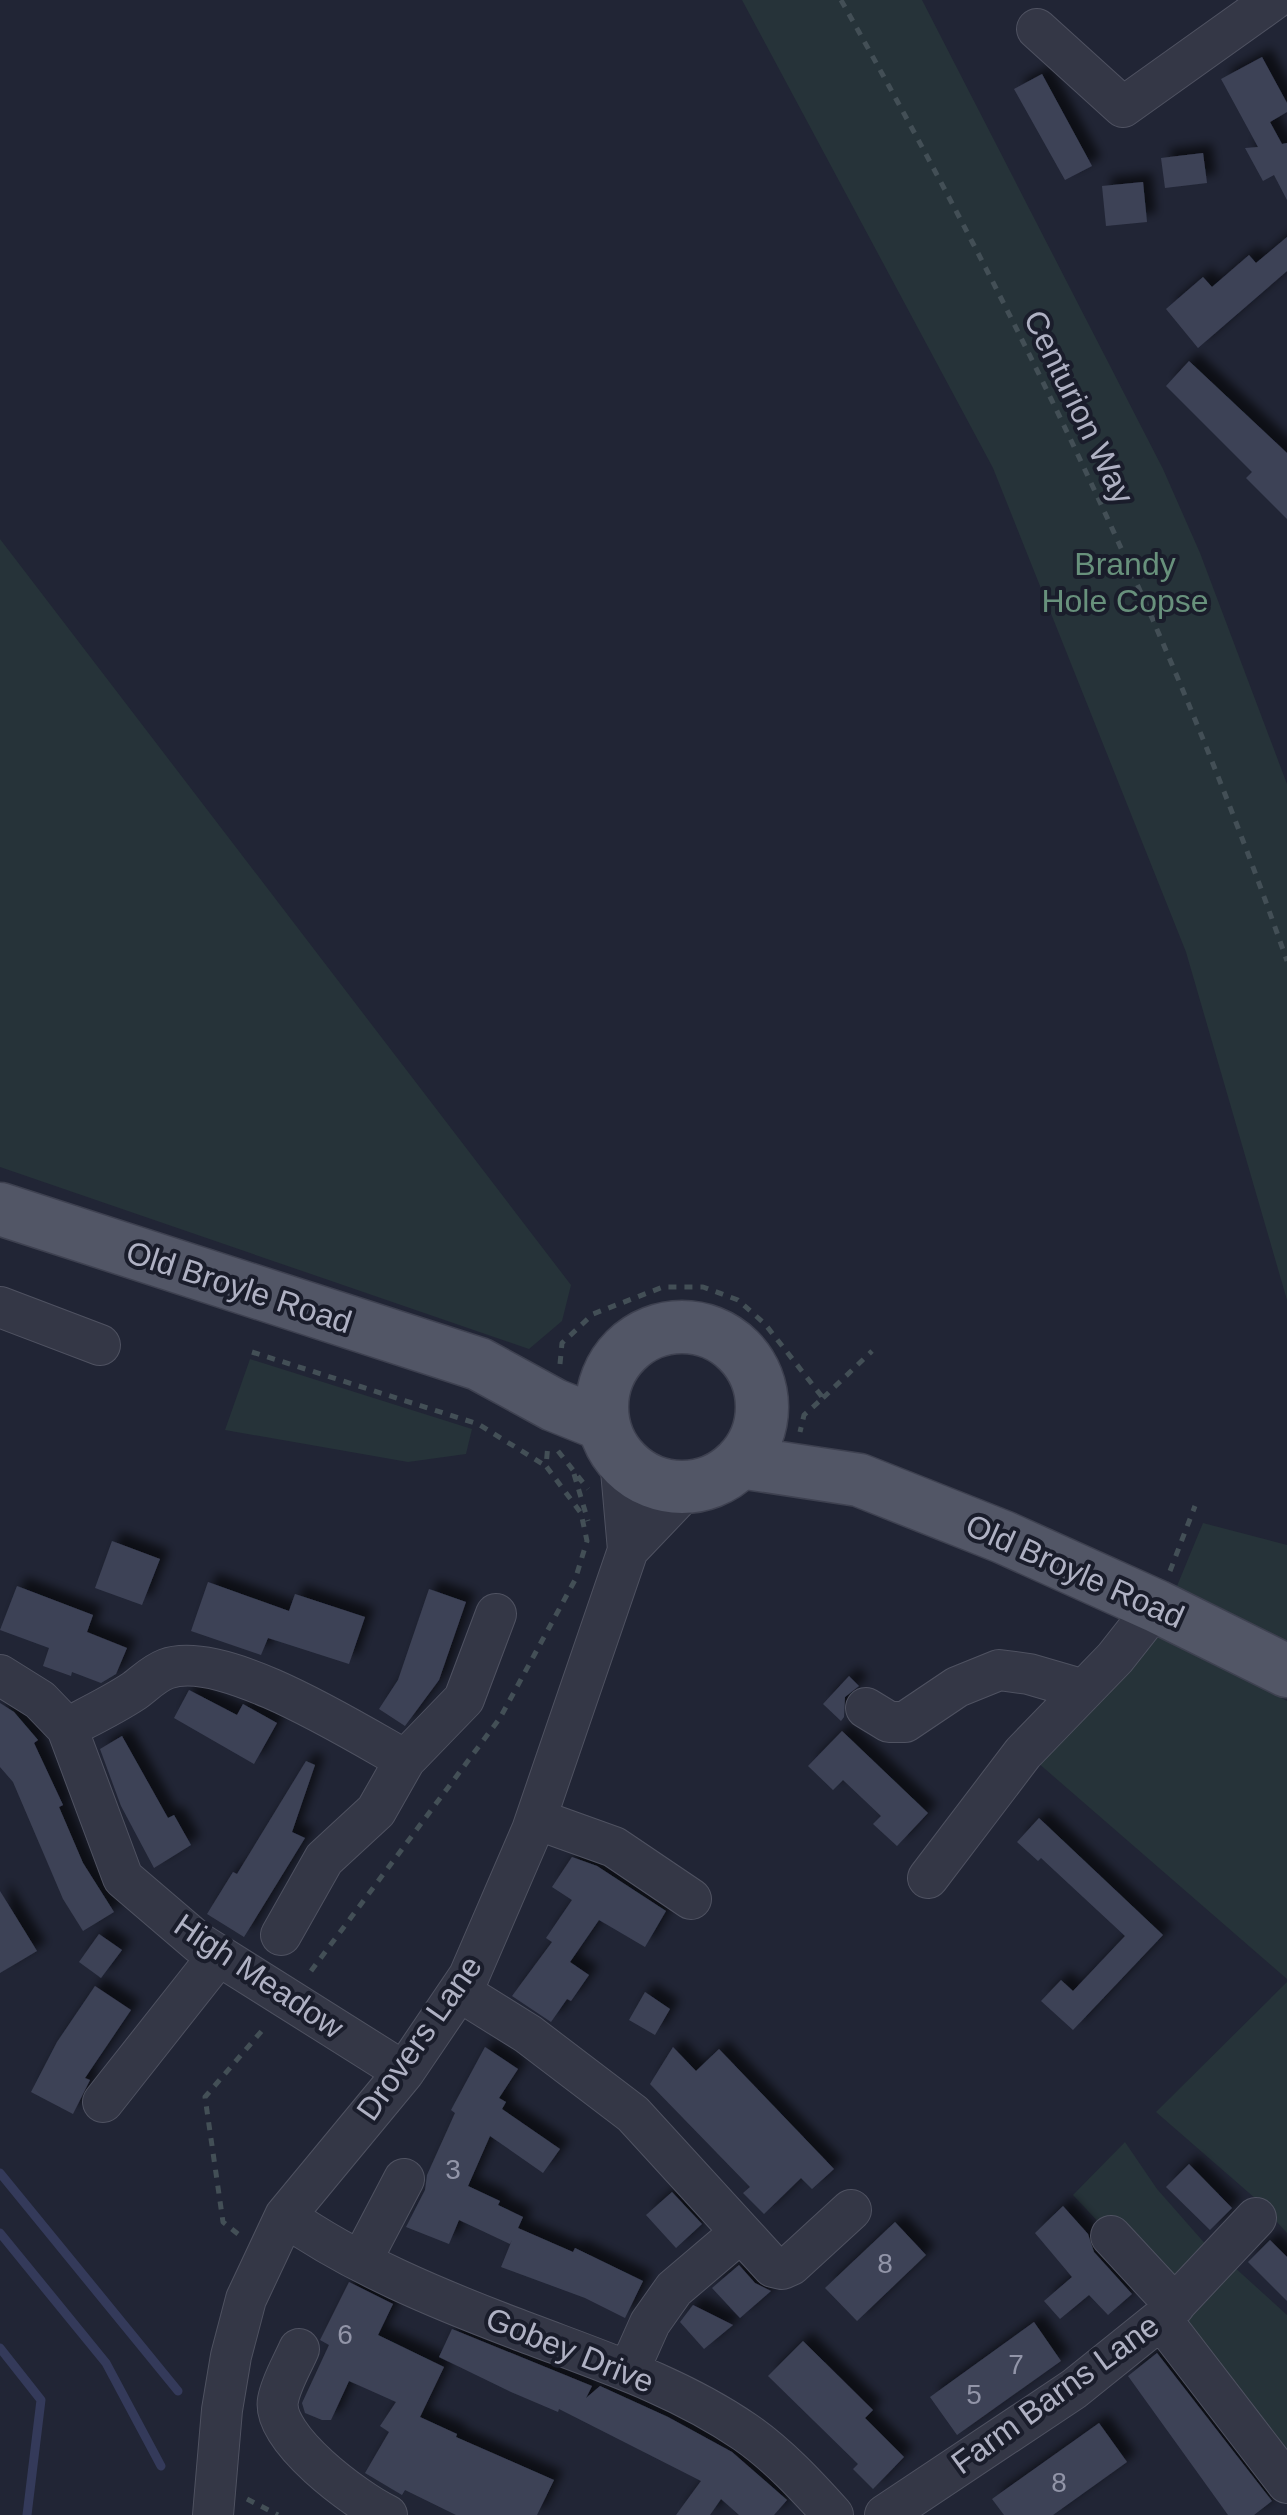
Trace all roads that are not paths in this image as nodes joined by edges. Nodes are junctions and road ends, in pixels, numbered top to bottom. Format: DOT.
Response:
graph roads {
  1 [pos="1273,0"];
  2 [pos="1038,30"];
  3 [pos="0,1208"];
  4 [pos="0,1307"];
  5 [pos="100,1345"];
  6 [pos="478,1364"];
  7 [pos="609,1372"];
  8 [pos="783,1407"];
  9 [pos="740,1462"];
  10 [pos="599,1463"];
  11 [pos="859,1480"];
  12 [pos="688,1487"];
  13 [pos="611,1544"];
  14 [pos="1156,1606"];
  15 [pos="496,1614"];
  16 [pos="1287,1671"];
  17 [pos="0,1674"];
  18 [pos="1084,1690"];
  19 [pos="866,1708"];
  20 [pos="67,1728"];
  21 [pos="405,1760"];
  22 [pos="536,1819"];
  23 [pos="928,1878"];
  24 [pos="691,1899"];
  25 [pos="281,1934"];
  26 [pos="219,1956"];
  27 [pos="459,1991"];
  28 [pos="404,2072"];
  29 [pos="103,2102"];
  30 [pos="404,2179"];
  31 [pos="851,2210"];
  32 [pos="285,2216"];
  33 [pos="1256,2218"];
  34 [pos="741,2232"];
  35 [pos="1110,2236"];
  36 [pos="362,2261"];
  37 [pos="1168,2312"];
  38 [pos="298,2349"];
  39 [pos="629,2370"];
  40 [pos="1284,2471"];
  41 [pos="368,2511"];
  42 [pos="213,2515"];
  43 [pos="833,2515"];
  44 [pos="885,2515"];
  1 -- 2 [label="street"];
  3 -- 6 [label="main road, Old Broyle Road"];
  4 -- 5 [label="street"];
  6 -- 7 [label="main road, Old Broyle Road"];
  6 -- 10 [label="main road, Old Broyle Road"];
  7 -- 8 [label="main road"];
  7 -- 10 [label="main road"];
  8 -- 9 [label="main road"];
  8 -- 11 [label="main road, Old Broyle Road"];
  9 -- 11 [label="main road, Old Broyle Road"];
  9 -- 12 [label="main road"];
  10 -- 12 [label="main road"];
  10 -- 13 [label="street, Drovers Lane"];
  11 -- 14 [label="main road, Old Broyle Road"];
  12 -- 13 [label="street, Drovers Lane"];
  13 -- 22 [label="street, Drovers Lane"];
  14 -- 16 [label="main road, Old Broyle Road"];
  14 -- 18 [label="street"];
  15 -- 21 [label="street"];
  17 -- 20 [label="street, High Meadow"];
  18 -- 19 [label="street"];
  18 -- 23 [label="street"];
  20 -- 21 [label="street"];
  20 -- 26 [label="street, High Meadow"];
  21 -- 25 [label="street"];
  22 -- 24 [label="street"];
  22 -- 27 [label="street, Drovers Lane"];
  26 -- 28 [label="street, High Meadow"];
  26 -- 29 [label="street"];
  27 -- 28 [label="street, Drovers Lane"];
  27 -- 34 [label="street"];
  28 -- 32 [label="street, Drovers Lane"];
  30 -- 36 [label="street"];
  31 -- 34 [label="street"];
  32 -- 36 [label="street, Gobey Drive"];
  32 -- 42 [label="street, Drovers Lane"];
  33 -- 37 [label="street, Farm Barns Lane"];
  34 -- 39 [label="street"];
  35 -- 37 [label="street"];
  36 -- 39 [label="street, Gobey Drive"];
  37 -- 40 [label="street"];
  37 -- 44 [label="street, Farm Barns Lane"];
  38 -- 41 [label="street"];
  39 -- 43 [label="street, Gobey Drive"];
}
